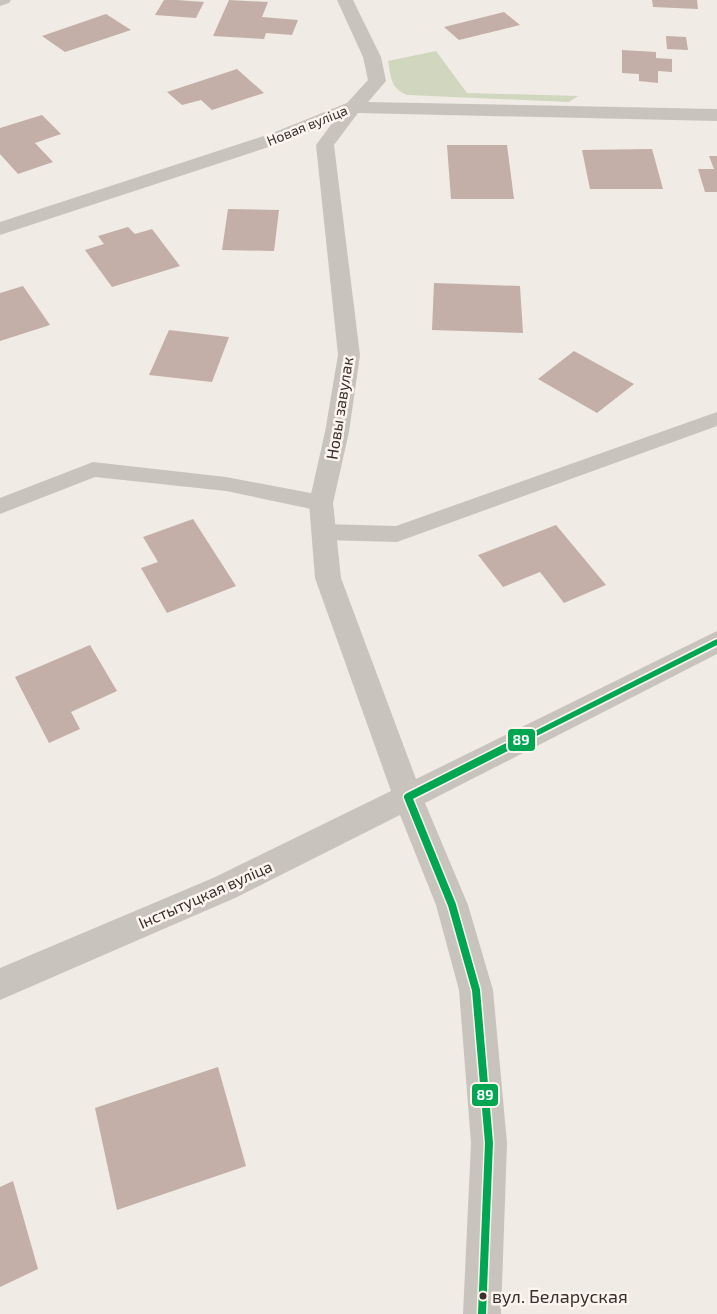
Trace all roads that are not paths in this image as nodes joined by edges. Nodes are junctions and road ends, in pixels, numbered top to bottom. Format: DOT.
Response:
graph roads {
  1 [pos="345,0"];
  2 [pos="352,107"];
  3 [pos="717,115"];
  4 [pos="0,229"];
  5 [pos="717,419"];
  6 [pos="321,503"];
  7 [pos="0,506"];
  8 [pos="324,532"];
  9 [pos="717,642"];
  10 [pos="408,797"];
  11 [pos="0,984"];
  12 [pos="482,1314"];
  1 -- 2 [label="street, Новы завулак"];
  2 -- 3 [label="street, Новая вуліца"];
  2 -- 4 [label="street, Новая вуліца"];
  2 -- 6 [label="street, Новы завулак"];
  5 -- 8 [label="lane"];
  6 -- 7 [label="lane"];
  6 -- 8 [label="street, Новы завулак"];
  8 -- 10 [label="street, Новы завулак"];
  9 -- 10 [label="street, Інстытуцкая вуліца"];
  10 -- 11 [label="street, Інстытуцкая вуліца"];
  10 -- 12 [label="street, Новы завулак"];
}
